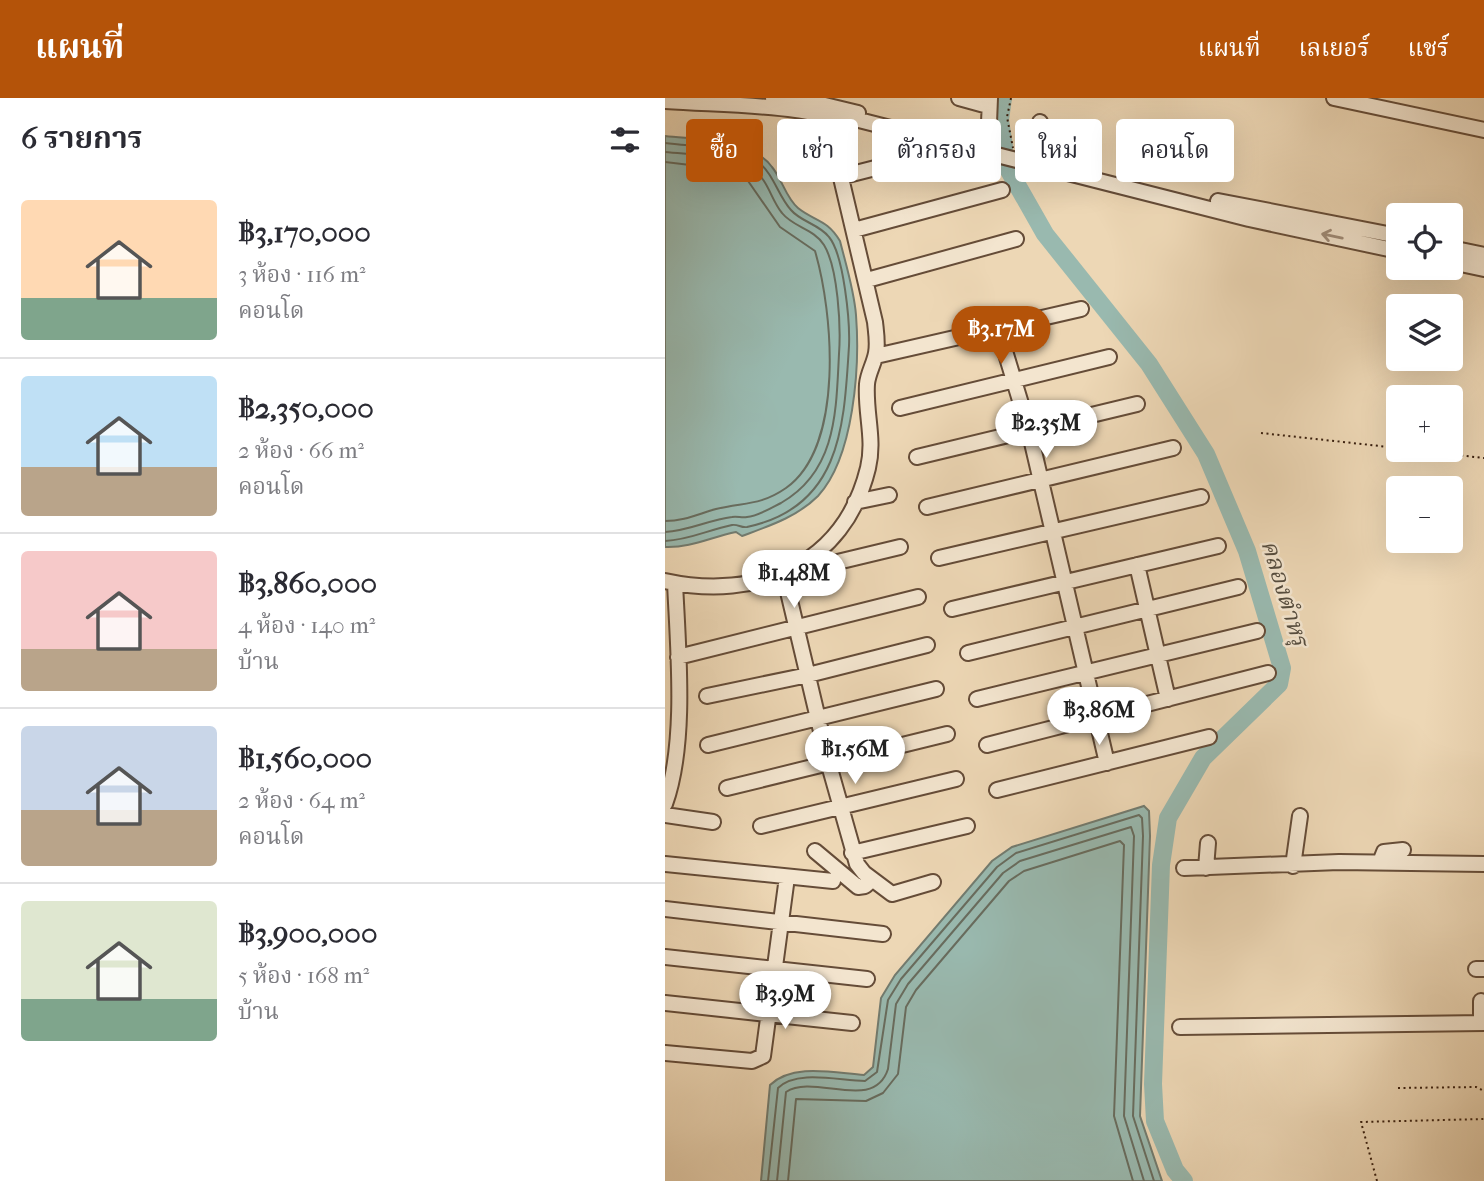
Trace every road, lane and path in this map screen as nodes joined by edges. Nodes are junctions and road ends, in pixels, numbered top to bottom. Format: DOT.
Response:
graph roads {
  1 [pos="773,98"];
  2 [pos="959,98"];
  3 [pos="1011,98"];
  4 [pos="1334,98"];
  5 [pos="665,101"];
  6 [pos="989,102"];
  7 [pos="825,107"];
  8 [pos="873,119"];
  9 [pos="1416,126"];
  10 [pos="1484,130"];
  11 [pos="1484,139"];
  12 [pos="1001,152"];
  13 [pos="1013,155"];
  14 [pos="1102,177"];
  15 [pos="841,182"];
  16 [pos="1002,190"];
  17 [pos="1251,214"];
  18 [pos="854,230"];
  19 [pos="1386,234"];
  20 [pos="1016,239"];
  21 [pos="1386,248"];
  22 [pos="1463,251"];
  23 [pos="1484,255"];
  24 [pos="1463,265"];
  25 [pos="1484,269"];
  26 [pos="867,280"];
  27 [pos="1081,309"];
  28 [pos="998,328"];
  29 [pos="876,356"];
  30 [pos="1109,358"];
  31 [pos="1015,381"];
  32 [pos="1137,404"];
  33 [pos="900,408"];
  34 [pos="1028,430"];
  35 [pos="1261,433"];
  36 [pos="1386,447"];
  37 [pos="1173,448"];
  38 [pos="1463,456"];
  39 [pos="917,457"];
  40 [pos="1484,458"];
  41 [pos="1040,480"];
  42 [pos="889,495"];
  43 [pos="1201,497"];
  44 [pos="855,502"];
  45 [pos="927,507"];
  46 [pos="1052,531"];
  47 [pos="1218,546"];
  48 [pos="900,547"];
  49 [pos="939,558"];
  50 [pos="806,563"];
  51 [pos="1136,565"];
  52 [pos="784,575"];
  53 [pos="670,582"];
  54 [pos="1064,582"];
  55 [pos="1238,587"];
  56 [pos="918,597"];
  57 [pos="952,609"];
  58 [pos="1147,610"];
  59 [pos="797,628"];
  60 [pos="1075,628"];
  61 [pos="671,630"];
  62 [pos="1257,631"];
  63 [pos="927,645"];
  64 [pos="968,653"];
  65 [pos="1158,655"];
  66 [pos="678,657"];
  67 [pos="1086,673"];
  68 [pos="1268,673"];
  69 [pos="808,676"];
  70 [pos="936,689"];
  71 [pos="671,690"];
  72 [pos="707,696"];
  73 [pos="977,699"];
  74 [pos="1168,699"];
  75 [pos="818,718"];
  76 [pos="1096,718"];
  77 [pos="671,733"];
  78 [pos="947,734"];
  79 [pos="1209,737"];
  80 [pos="708,745"];
  81 [pos="987,745"];
  82 [pos="1107,763"];
  83 [pos="829,765"];
  84 [pos="956,779"];
  85 [pos="669,783"];
  86 [pos="727,788"];
  87 [pos="997,790"];
  88 [pos="665,804"];
  89 [pos="841,808"];
  90 [pos="665,815"];
  91 [pos="1300,816"];
  92 [pos="713,822"];
  93 [pos="761,826"];
  94 [pos="967,826"];
  95 [pos="1207,843"];
  96 [pos="1403,850"];
  97 [pos="815,851"];
  98 [pos="852,853"];
  99 [pos="1380,862"];
  100 [pos="665,864"];
  101 [pos="1484,864"];
  102 [pos="1293,866"];
  103 [pos="1184,868"];
  104 [pos="1206,868"];
  105 [pos="787,877"];
  106 [pos="871,880"];
  107 [pos="833,881"];
  108 [pos="933,882"];
  109 [pos="665,909"];
  110 [pos="781,923"];
  111 [pos="883,934"];
  112 [pos="665,957"];
  113 [pos="775,970"];
  114 [pos="867,979"];
  115 [pos="1481,1001"];
  116 [pos="665,1003"];
  117 [pos="769,1014"];
  118 [pos="852,1023"];
  119 [pos="1482,1023"];
  120 [pos="1180,1027"];
  121 [pos="665,1053"];
  122 [pos="1398,1088"];
  123 [pos="1484,1091"];
  124 [pos="1484,1119"];
  125 [pos="1377,1181"];
  1 -- 7 [label="street"];
  2 -- 6 [label="street"];
  3 -- 13 [label="path"];
  4 -- 10 [label="street"];
  5 -- 7 [label="street"];
  7 -- 8 [label="street"];
  7 -- 17 [label="street"];
  9 -- 11 [label="street"];
  12 -- 13 [label="street"];
  14 -- 17 [label="street"];
  15 -- 18 [label="street"];
  16 -- 18 [label="street"];
  17 -- 19 [label="street"];
  21 -- 17 [label="street, one-way"];
  18 -- 26 [label="street"];
  20 -- 26 [label="street"];
  22 -- 23 [label="street"];
  24 -- 25 [label="street"];
  26 -- 29 [label="street"];
  27 -- 28 [label="street"];
  28 -- 29 [label="street"];
  28 -- 31 [label="street"];
  29 -- 44 [label="street"];
  30 -- 31 [label="street"];
  31 -- 33 [label="street"];
  31 -- 34 [label="street"];
  32 -- 34 [label="street"];
  34 -- 39 [label="street"];
  34 -- 41 [label="street"];
  35 -- 36 [label="path"];
  37 -- 41 [label="street"];
  38 -- 40 [label="path"];
  41 -- 45 [label="street"];
  41 -- 46 [label="street"];
  42 -- 44 [label="street"];
  43 -- 46 [label="street"];
  44 -- 50 [label="street"];
  46 -- 49 [label="street"];
  46 -- 54 [label="street"];
  47 -- 51 [label="street"];
  48 -- 50 [label="street"];
  50 -- 52 [label="street"];
  51 -- 54 [label="street"];
  51 -- 58 [label="street"];
  52 -- 53 [label="street"];
  52 -- 59 [label="street"];
  53 -- 61 [label="street"];
  54 -- 57 [label="street"];
  54 -- 60 [label="street"];
  55 -- 58 [label="street"];
  56 -- 59 [label="street"];
  58 -- 60 [label="street"];
  58 -- 65 [label="street"];
  59 -- 66 [label="street"];
  59 -- 69 [label="street"];
  60 -- 64 [label="street"];
  60 -- 67 [label="street"];
  61 -- 66 [label="street"];
  62 -- 65 [label="street"];
  63 -- 69 [label="street"];
  65 -- 67 [label="street"];
  65 -- 74 [label="street"];
  66 -- 71 [label="street"];
  67 -- 73 [label="street"];
  67 -- 76 [label="street"];
  68 -- 74 [label="street"];
  69 -- 72 [label="street"];
  69 -- 75 [label="street"];
  70 -- 75 [label="street"];
  71 -- 77 [label="street"];
  74 -- 76 [label="street"];
  75 -- 80 [label="street"];
  75 -- 83 [label="street"];
  76 -- 81 [label="street"];
  76 -- 82 [label="street"];
  77 -- 85 [label="street"];
  78 -- 83 [label="street"];
  79 -- 82 [label="street"];
  82 -- 87 [label="street"];
  83 -- 86 [label="street"];
  83 -- 89 [label="street"];
  84 -- 89 [label="street"];
  85 -- 88 [label="street"];
  89 -- 93 [label="street"];
  89 -- 98 [label="street"];
  90 -- 92 [label="street"];
  91 -- 102 [label="street"];
  94 -- 98 [label="street"];
  95 -- 104 [label="street"];
  96 -- 99 [label="street"];
  97 -- 106 [label="street"];
  98 -- 106 [label="street"];
  99 -- 101 [label="street"];
  99 -- 102 [label="street"];
  100 -- 105 [label="street"];
  102 -- 104 [label="street"];
  103 -- 104 [label="street"];
  105 -- 107 [label="street"];
  105 -- 110 [label="street"];
  106 -- 108 [label="street"];
  109 -- 110 [label="street"];
  110 -- 111 [label="street"];
  110 -- 113 [label="street"];
  112 -- 113 [label="street"];
  113 -- 114 [label="street"];
  113 -- 117 [label="street"];
  115 -- 119 [label="street"];
  116 -- 117 [label="street"];
  117 -- 118 [label="street"];
  117 -- 121 [label="street"];
  119 -- 120 [label="street"];
  122 -- 123 [label="path"];
  124 -- 125 [label="path"];
}
